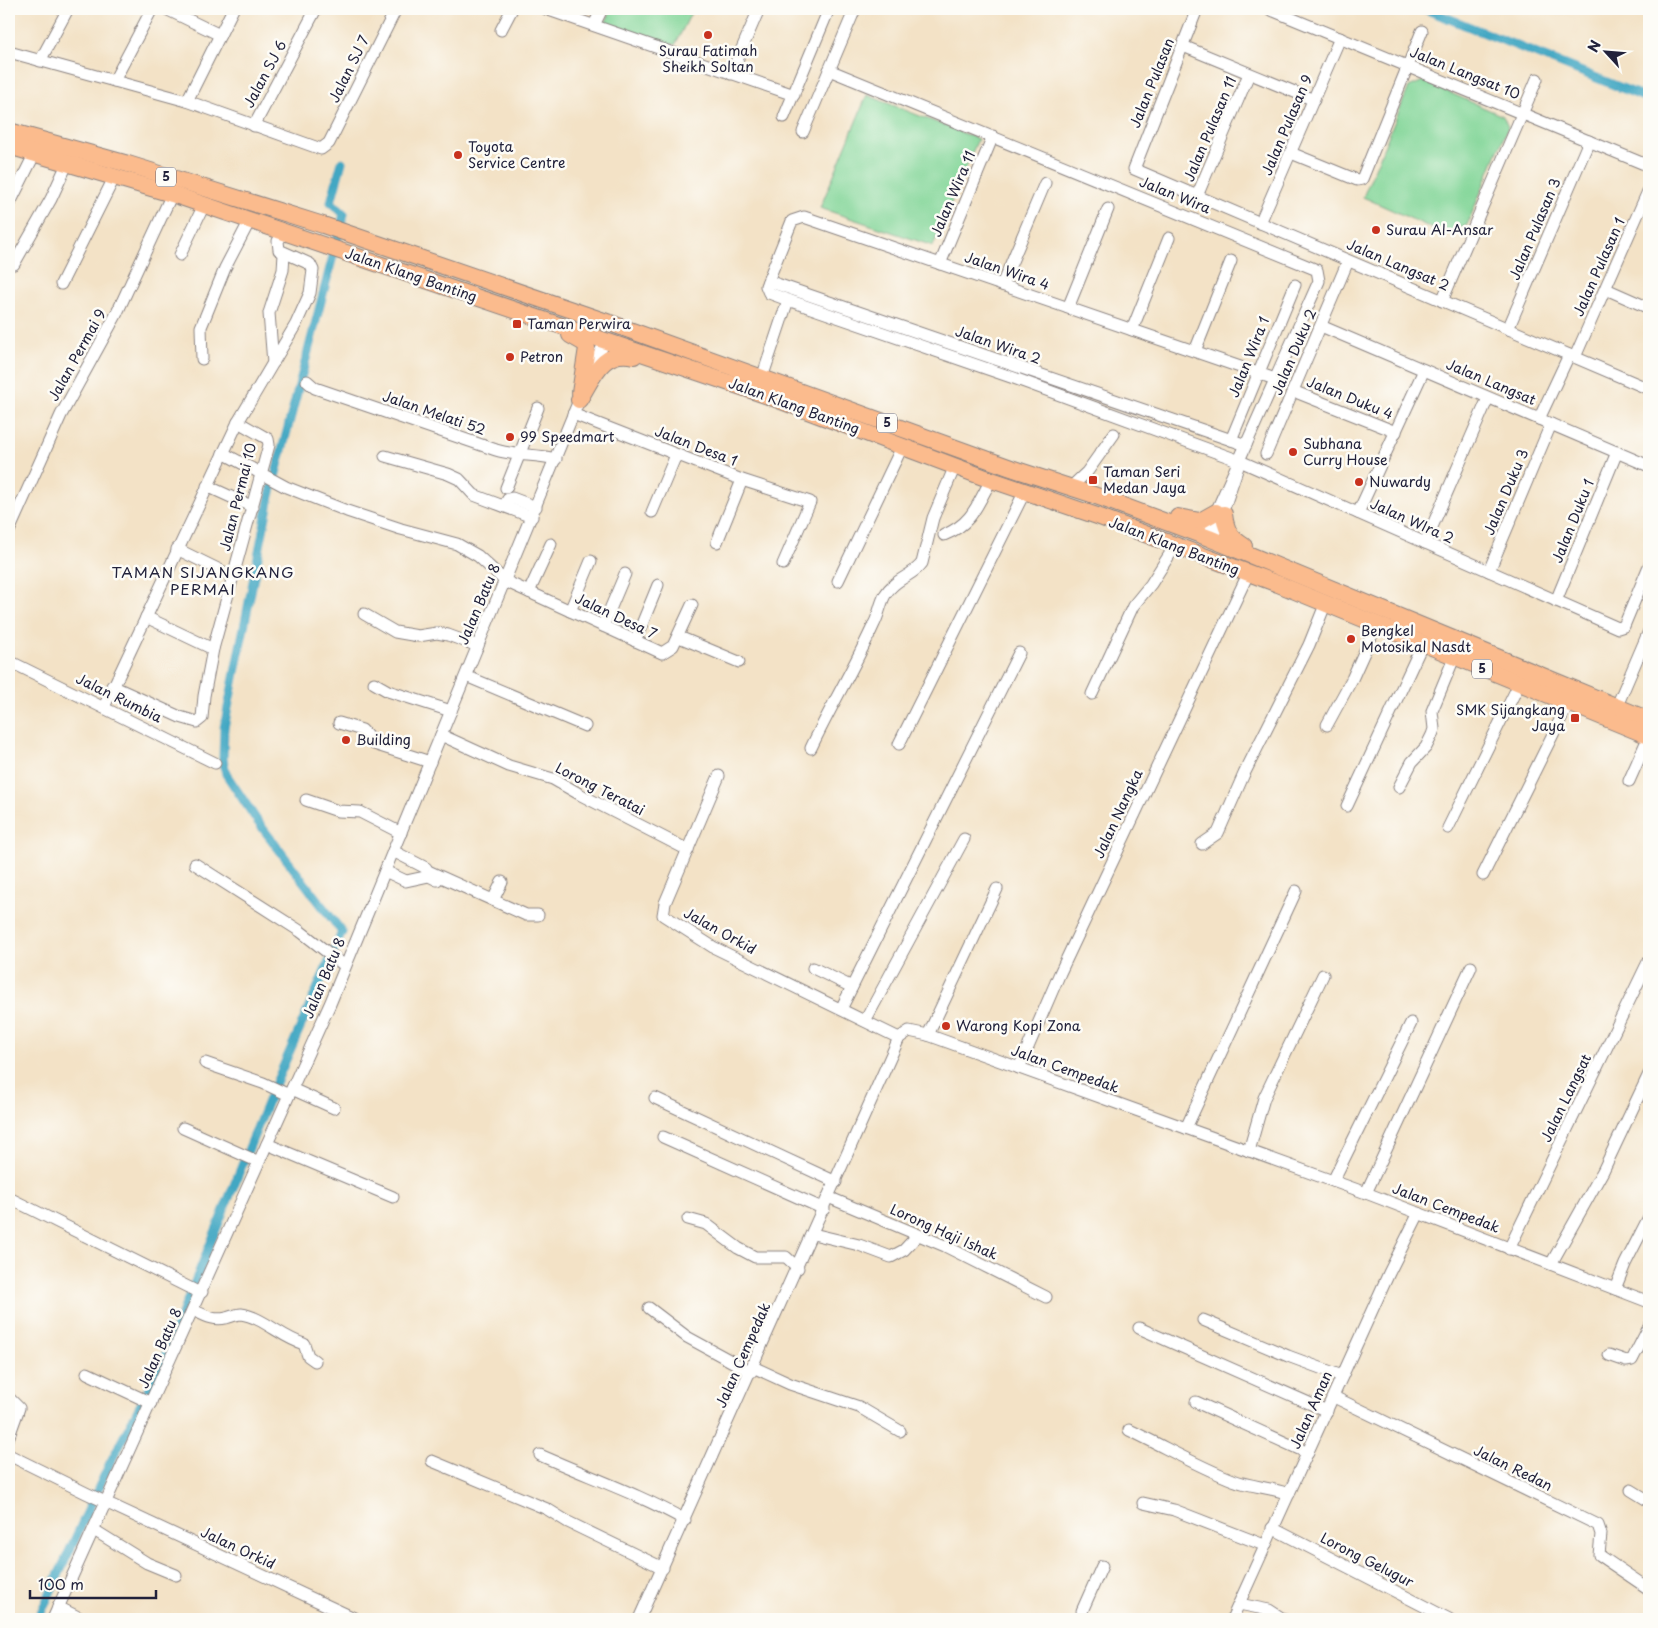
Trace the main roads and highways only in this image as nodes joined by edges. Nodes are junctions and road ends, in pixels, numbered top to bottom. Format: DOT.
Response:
graph roads {
  1 [pos="9,131"];
  2 [pos="9,146"];
  3 [pos="500,306"];
  4 [pos="565,308"];
  5 [pos="605,341"];
  6 [pos="717,361"];
  7 [pos="718,379"];
  8 [pos="1091,494"];
  9 [pos="1100,517"];
  10 [pos="1209,538"];
  11 [pos="1307,578"];
  12 [pos="1278,584"];
  13 [pos="1649,720"];
  14 [pos="1649,736"];
  1 -- 4 [label="highway, Jalan Klang Banting / 5"];
  2 -- 3 [label="highway, Jalan Klang Banting / 5"];
  3 -- 5 [label="highway, Jalan Klang Banting / 5"];
  3 -- 7 [label="highway"];
  4 -- 5 [label="highway"];
  4 -- 6 [label="highway, Jalan Klang Banting / 5"];
  5 -- 6 [label="highway"];
  5 -- 7 [label="highway, Jalan Klang Banting / 5"];
  6 -- 8 [label="highway, Jalan Klang Banting / 5"];
  7 -- 9 [label="highway, Jalan Klang Banting / 5"];
  8 -- 10 [label="highway, Jalan Klang Banting / 5"];
  8 -- 11 [label="highway"];
  9 -- 10 [label="highway"];
  9 -- 12 [label="highway, Jalan Klang Banting / 5"];
  10 -- 11 [label="highway, Jalan Klang Banting / 5"];
  10 -- 12 [label="highway"];
  11 -- 13 [label="highway, Jalan Klang Banting / 5"];
  12 -- 14 [label="highway, Jalan Klang Banting / 5"];
}
